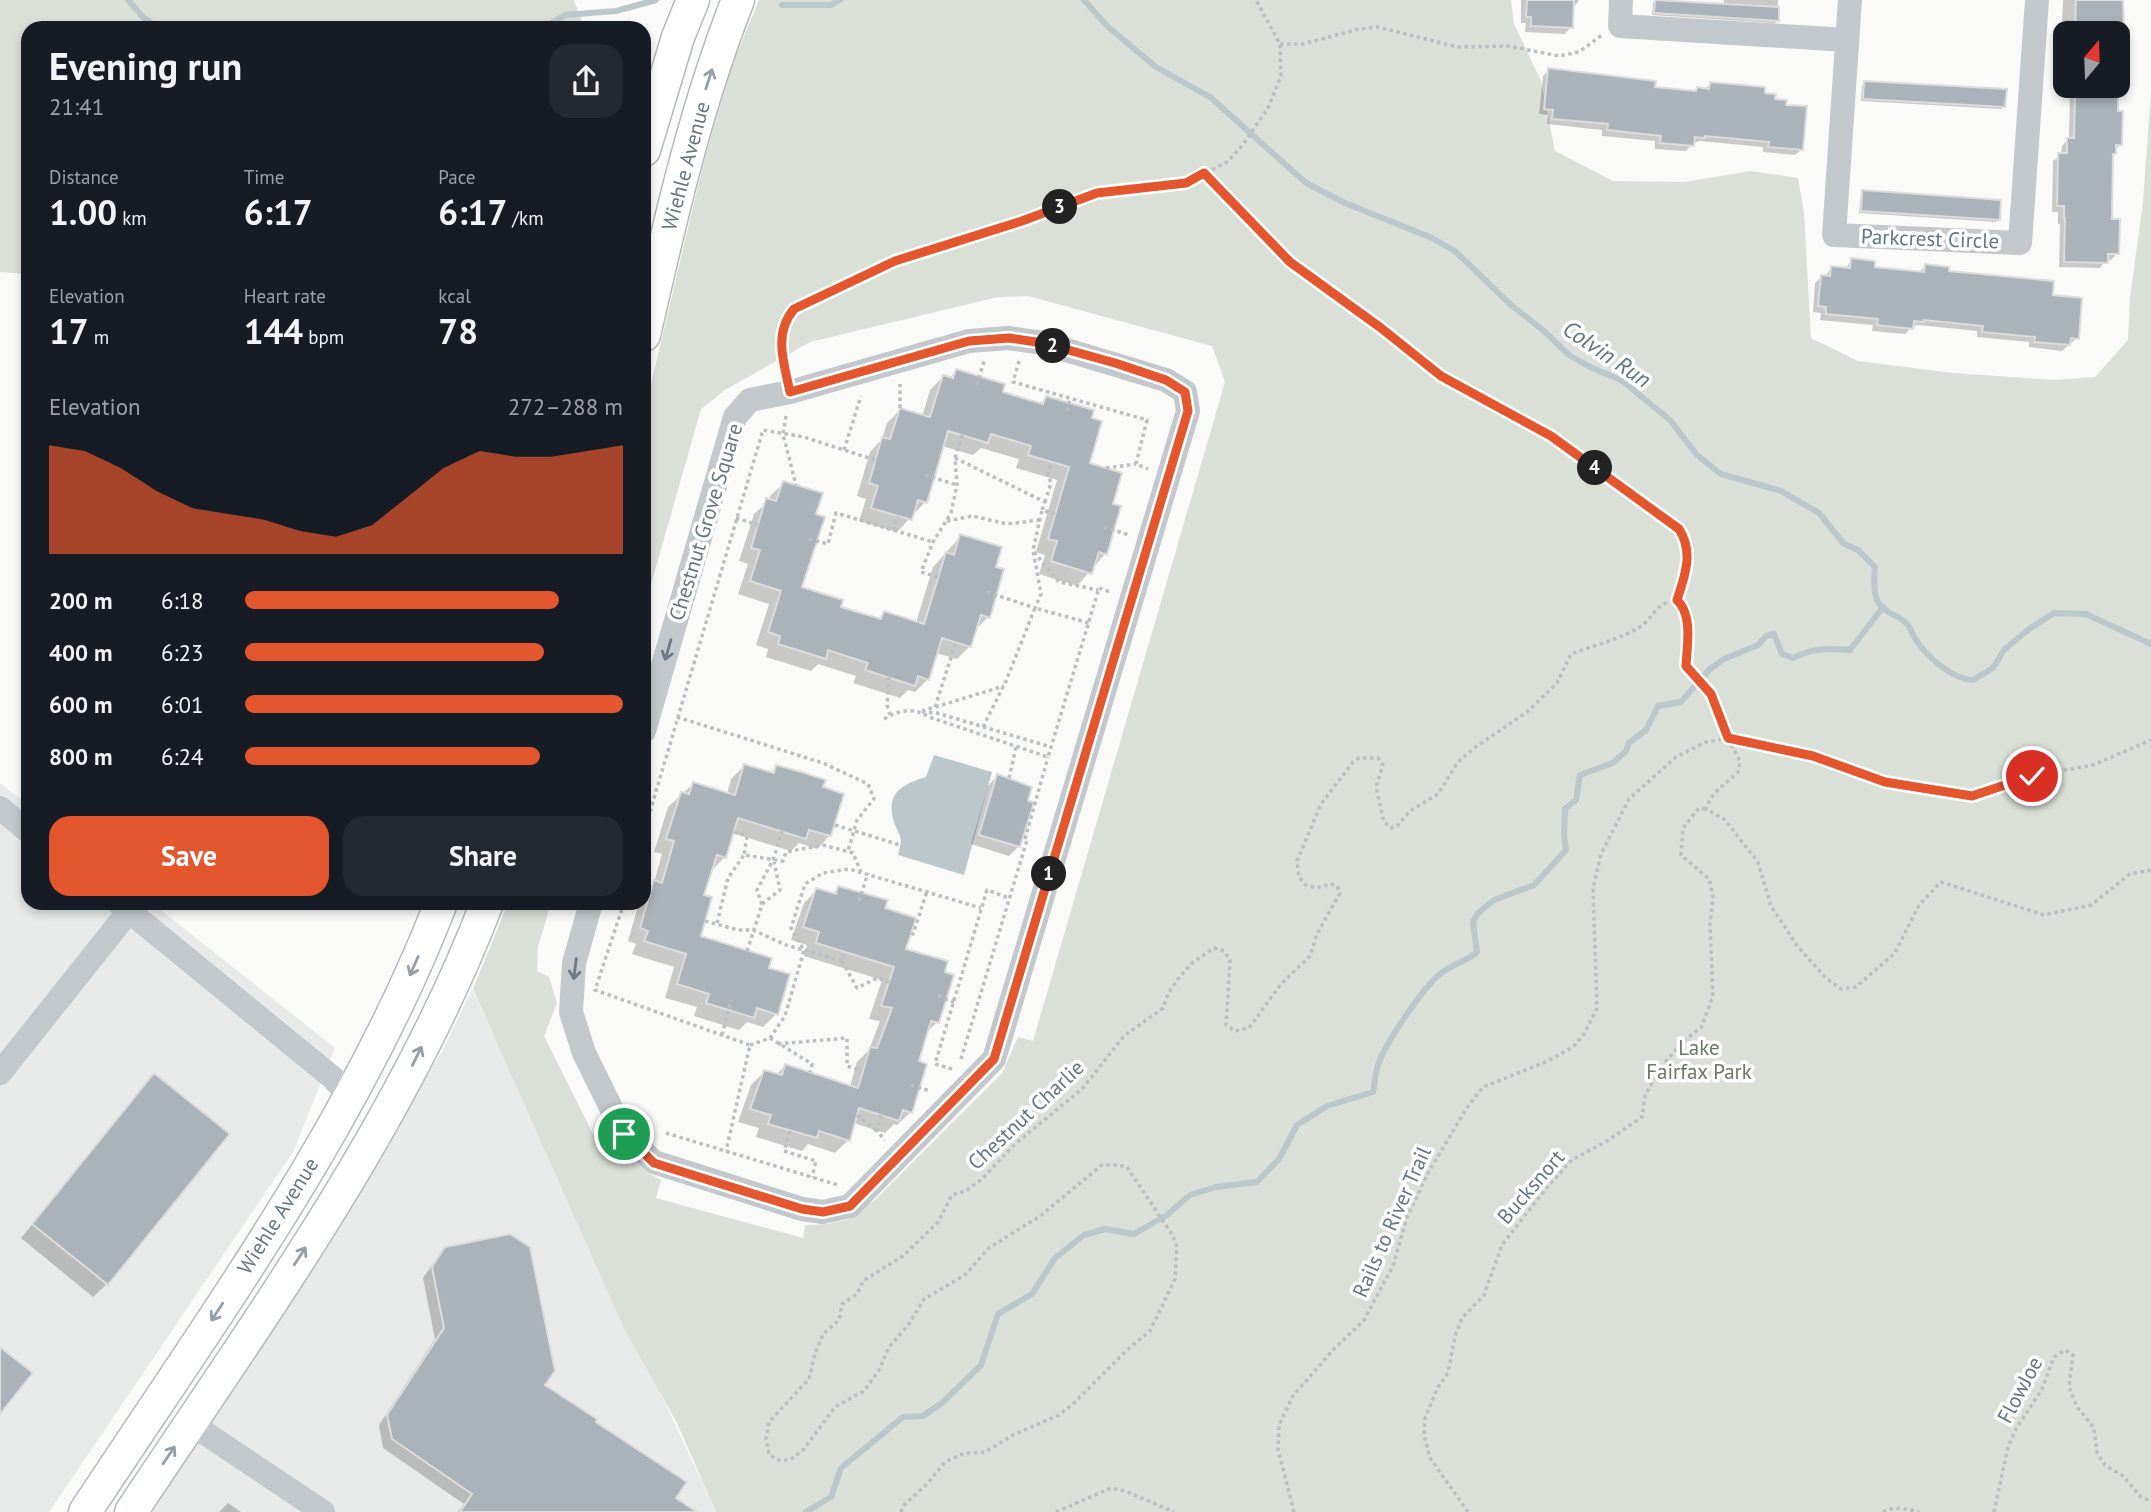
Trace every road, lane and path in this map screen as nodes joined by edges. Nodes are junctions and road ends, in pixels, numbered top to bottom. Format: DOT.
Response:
graph roads {
  1 [pos="693,0"];
  2 [pos="738,0"];
  3 [pos="1256,0"];
  4 [pos="1621,0"];
  5 [pos="1850,0"];
  6 [pos="2037,0"];
  7 [pos="1620,26"];
  8 [pos="1847,40"];
  9 [pos="1280,44"];
  10 [pos="651,125"];
  11 [pos="1204,173"];
  12 [pos="651,306"];
  13 [pos="987,353"];
  14 [pos="1020,360"];
  15 [pos="900,374"];
  16 [pos="865,384"];
  17 [pos="977,385"];
  18 [pos="1070,398"];
  19 [pos="788,403"];
  20 [pos="900,408"];
  21 [pos="1067,411"];
  22 [pos="783,434"];
  23 [pos="962,435"];
  24 [pos="844,450"];
  25 [pos="955,458"];
  26 [pos="875,460"];
  27 [pos="1051,462"];
  28 [pos="1136,464"];
  29 [pos="1106,468"];
  30 [pos="1152,470"];
  31 [pos="925,475"];
  32 [pos="796,485"];
  33 [pos="957,485"];
  34 [pos="1045,502"];
  35 [pos="1042,510"];
  36 [pos="1055,514"];
  37 [pos="898,516"];
  38 [pos="736,518"];
  39 [pos="947,520"];
  40 [pos="1040,520"];
  41 [pos="758,525"];
  42 [pos="1104,527"];
  43 [pos="893,530"];
  44 [pos="1131,536"];
  45 [pos="809,539"];
  46 [pos="933,542"];
  47 [pos="1033,550"];
  48 [pos="939,577"];
  49 [pos="1098,590"];
  50 [pos="987,592"];
  51 [pos="1114,593"];
  52 [pos="1677,600"];
  53 [pos="1035,608"];
  54 [pos="1088,623"];
  55 [pos="956,642"];
  56 [pos="889,677"];
  57 [pos="1004,685"];
  58 [pos="651,706"];
  59 [pos="935,707"];
  60 [pos="920,712"];
  61 [pos="890,715"];
  62 [pos="677,717"];
  63 [pos="884,719"];
  64 [pos="982,727"];
  65 [pos="1728,738"];
  66 [pos="2151,740"];
  67 [pos="1016,747"];
  68 [pos="1051,747"];
  69 [pos="1048,757"];
  70 [pos="1009,778"];
  71 [pos="0,808"];
  72 [pos="651,808"];
  73 [pos="1706,809"];
  74 [pos="21,825"];
  75 [pos="835,825"];
  76 [pos="782,831"];
  77 [pos="734,832"];
  78 [pos="853,832"];
  79 [pos="900,845"];
  80 [pos="848,851"];
  81 [pos="744,855"];
  82 [pos="774,860"];
  83 [pos="2151,870"];
  84 [pos="862,872"];
  85 [pos="868,873"];
  86 [pos="927,891"];
  87 [pos="1009,898"];
  88 [pos="859,901"];
  89 [pos="762,905"];
  90 [pos="981,908"];
  91 [pos="122,910"];
  92 [pos="128,910"];
  93 [pos="438,910"];
  94 [pos="484,910"];
  95 [pos="589,910"];
  96 [pos="622,910"];
  97 [pos="705,921"];
  98 [pos="716,924"];
  99 [pos="753,930"];
  100 [pos="911,933"];
  101 [pos="804,950"];
  102 [pos="747,951"];
  103 [pos="845,952"];
  104 [pos="842,961"];
  105 [pos="889,982"];
  106 [pos="938,996"];
  107 [pos="731,1000"];
  108 [pos="954,1002"];
  109 [pos="722,1035"];
  110 [pos="769,1038"];
  111 [pos="778,1044"];
  112 [pos="750,1045"];
  113 [pos="960,1061"];
  114 [pos="862,1071"];
  115 [pos="957,1071"];
  116 [pos="810,1072"];
  117 [pos="0,1073"];
  118 [pos="911,1085"];
  119 [pos="932,1091"];
  120 [pos="350,1097"];
  121 [pos="857,1115"];
  122 [pos="881,1115"];
  123 [pos="790,1131"];
  124 [pos="877,1131"];
  125 [pos="666,1133"];
  126 [pos="889,1144"];
  127 [pos="726,1152"];
  128 [pos="812,1177"];
  129 [pos="843,1187"];
  130 [pos="190,1423"];
  131 [pos="2151,1501"];
  132 [pos="85,1512"];
  133 [pos="131,1512"];
  134 [pos="323,1512"];
  135 [pos="901,1512"];
  136 [pos="1056,1512"];
  137 [pos="1174,1512"];
  138 [pos="1294,1512"];
  139 [pos="1468,1512"];
  140 [pos="1883,1512"];
  141 [pos="1919,1512"];
  142 [pos="1994,1512"];
  1 -- 10 [label="main road, Wiehle Avenue"];
  12 -- 2 [label="main road, Wiehle Avenue, one-way"];
  3 -- 9 [label="path"];
  4 -- 7 [label="street"];
  5 -- 8 [label="street, Parkcrest Circle"];
  6 -- 8 [label="street, Parkcrest Circle"];
  7 -- 8 [label="street"];
  7 -- 9 [label="path"];
  9 -- 11 [label="path"];
  11 -- 19 [label="path"];
  11 -- 52 [label="path"];
  13 -- 17 [label="path"];
  14 -- 18 [label="path"];
  15 -- 20 [label="path"];
  16 -- 24 [label="path"];
  18 -- 21 [label="path"];
  18 -- 28 [label="path"];
  19 -- 22 [label="path"];
  19 -- 58 [label="street, Chestnut Grove Square, one-way"];
  95 -- 19 [label="street, Chestnut Grove Square, one-way"];
  22 -- 24 [label="path"];
  22 -- 32 [label="path"];
  22 -- 38 [label="path"];
  23 -- 25 [label="path"];
  24 -- 26 [label="path"];
  25 -- 33 [label="path"];
  25 -- 34 [label="path"];
  27 -- 34 [label="path"];
  28 -- 29 [label="path"];
  28 -- 30 [label="path"];
  31 -- 33 [label="path"];
  33 -- 39 [label="path"];
  34 -- 35 [label="path"];
  35 -- 36 [label="path"];
  35 -- 40 [label="path"];
  37 -- 43 [label="path"];
  38 -- 41 [label="path"];
  38 -- 62 [label="path"];
  39 -- 40 [label="path"];
  39 -- 46 [label="path"];
  40 -- 47 [label="path"];
  42 -- 44 [label="path"];
  43 -- 45 [label="path"];
  43 -- 46 [label="path"];
  46 -- 48 [label="path"];
  47 -- 49 [label="path"];
  47 -- 53 [label="path"];
  49 -- 51 [label="path"];
  49 -- 54 [label="path"];
  50 -- 53 [label="path"];
  52 -- 65 [label="path"];
  52 -- 135 [label="path, Chestnut Charlie"];
  53 -- 54 [label="path"];
  53 -- 57 [label="path"];
  54 -- 68 [label="path"];
  55 -- 59 [label="path"];
  56 -- 61 [label="path"];
  57 -- 59 [label="path"];
  57 -- 64 [label="path"];
  59 -- 60 [label="path"];
  60 -- 61 [label="path"];
  60 -- 64 [label="path"];
  60 -- 67 [label="path"];
  61 -- 63 [label="path"];
  62 -- 72 [label="path"];
  62 -- 78 [label="path"];
  64 -- 68 [label="path"];
  65 -- 66 [label="path, Rails to River Trail"];
  65 -- 73 [label="path"];
  65 -- 138 [label="path, Rails to River Trail"];
  67 -- 69 [label="path"];
  67 -- 70 [label="path"];
  68 -- 69 [label="path"];
  69 -- 87 [label="path"];
  71 -- 74 [label="street"];
  73 -- 83 [label="path"];
  73 -- 139 [label="path, Bucksnort"];
  75 -- 78 [label="path"];
  76 -- 82 [label="path"];
  77 -- 81 [label="path"];
  78 -- 79 [label="path"];
  78 -- 80 [label="path"];
  80 -- 82 [label="path"];
  80 -- 84 [label="path"];
  81 -- 82 [label="path"];
  81 -- 98 [label="path"];
  82 -- 89 [label="path"];
  82 -- 89 [label="path"];
  84 -- 85 [label="path"];
  84 -- 101 [label="path"];
  85 -- 86 [label="path"];
  85 -- 88 [label="path"];
  86 -- 90 [label="path"];
  86 -- 100 [label="path"];
  87 -- 90 [label="path"];
  87 -- 113 [label="path"];
  89 -- 99 [label="path"];
  90 -- 108 [label="path"];
  91 -- 117 [label="street"];
  92 -- 120 [label="street"];
  93 -- 120 [label="main road, Wiehle Avenue, one-way"];
  130 -- 94 [label="main road, Wiehle Avenue, one-way"];
  96 -- 109 [label="path"];
  97 -- 98 [label="path"];
  98 -- 99 [label="path"];
  99 -- 101 [label="path"];
  99 -- 102 [label="path"];
  101 -- 104 [label="path"];
  101 -- 110 [label="path"];
  103 -- 104 [label="path"];
  104 -- 105 [label="path"];
  106 -- 108 [label="path"];
  107 -- 109 [label="path"];
  108 -- 115 [label="path"];
  109 -- 112 [label="path"];
  110 -- 111 [label="path"];
  110 -- 112 [label="path"];
  111 -- 114 [label="path"];
  111 -- 116 [label="path"];
  112 -- 127 [label="path"];
  118 -- 119 [label="path"];
  120 -- 132 [label="main road, Wiehle Avenue, one-way"];
  121 -- 124 [label="path"];
  122 -- 124 [label="path"];
  123 -- 128 [label="path"];
  124 -- 126 [label="path"];
  125 -- 127 [label="path"];
  127 -- 128 [label="path"];
  128 -- 129 [label="path"];
  133 -- 130 [label="main road, Wiehle Avenue, one-way"];
  130 -- 134 [label="street"];
  131 -- 142 [label="path, FlowJoe"];
  136 -- 137 [label="path"];
  140 -- 141 [label="path"];
}
